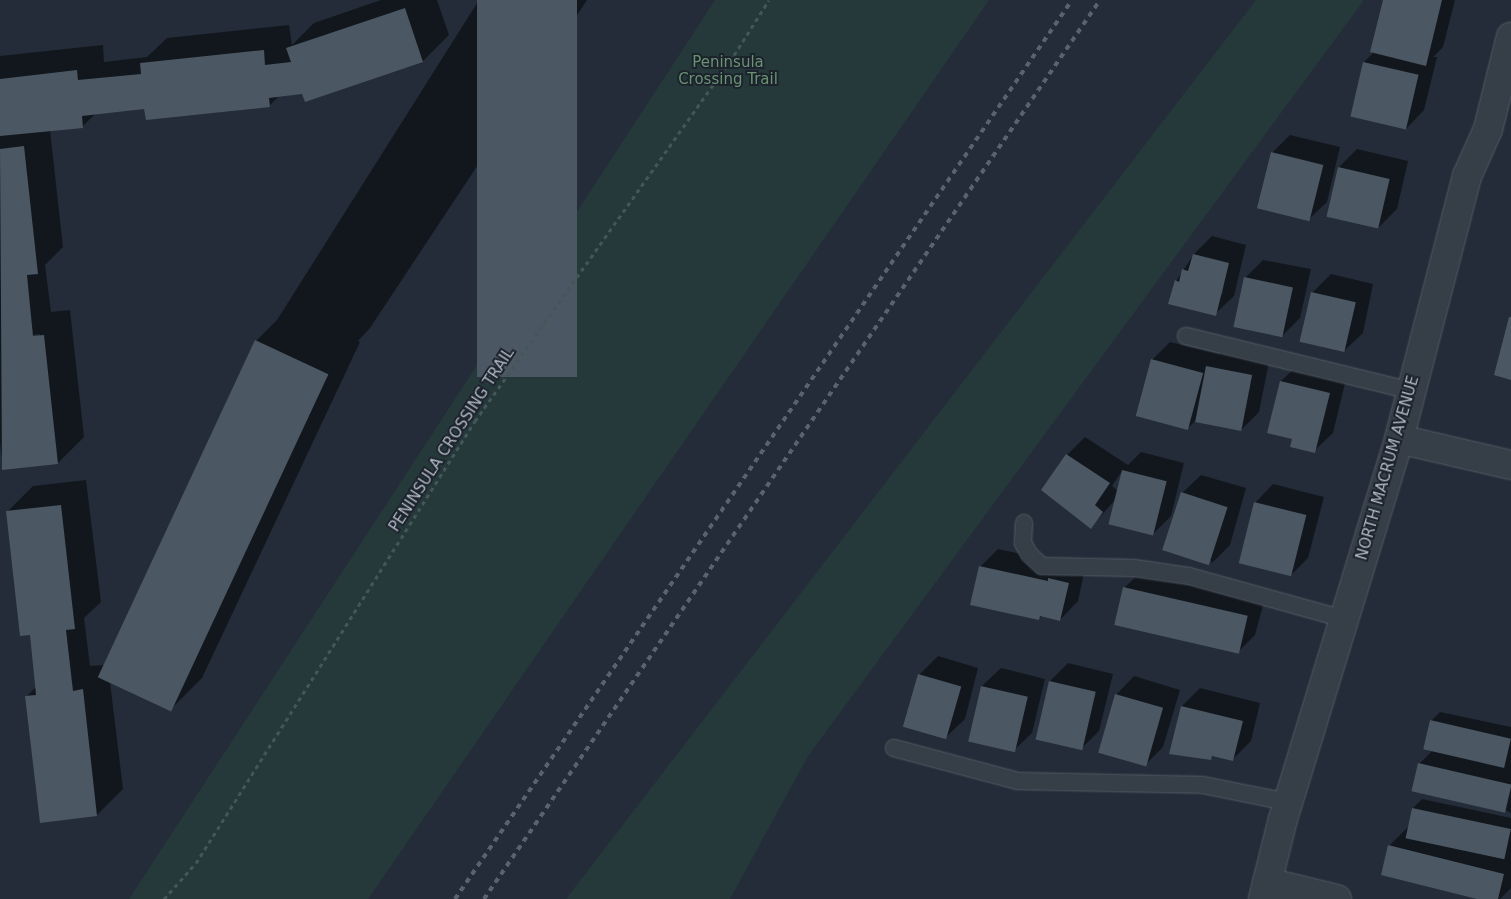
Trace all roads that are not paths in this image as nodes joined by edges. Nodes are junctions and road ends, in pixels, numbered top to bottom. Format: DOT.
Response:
graph roads {
  1 [pos="1511,36"];
  2 [pos="1186,336"];
  3 [pos="1411,391"];
  4 [pos="1399,439"];
  5 [pos="1511,465"];
  6 [pos="1024,523"];
  7 [pos="1344,619"];
  8 [pos="894,748"];
  9 [pos="1288,802"];
  10 [pos="1265,891"];
  11 [pos="1337,899"];
  1 -- 3 [label="street, NORTH MACRUM AVENUE"];
  2 -- 3 [label="lane"];
  3 -- 4 [label="street, NORTH MACRUM AVENUE"];
  4 -- 5 [label="street"];
  4 -- 7 [label="street, NORTH MACRUM AVENUE"];
  6 -- 7 [label="lane"];
  7 -- 9 [label="street, NORTH MACRUM AVENUE"];
  8 -- 9 [label="lane"];
  9 -- 10 [label="street, NORTH MACRUM AVENUE"];
  10 -- 11 [label="street"];
}
